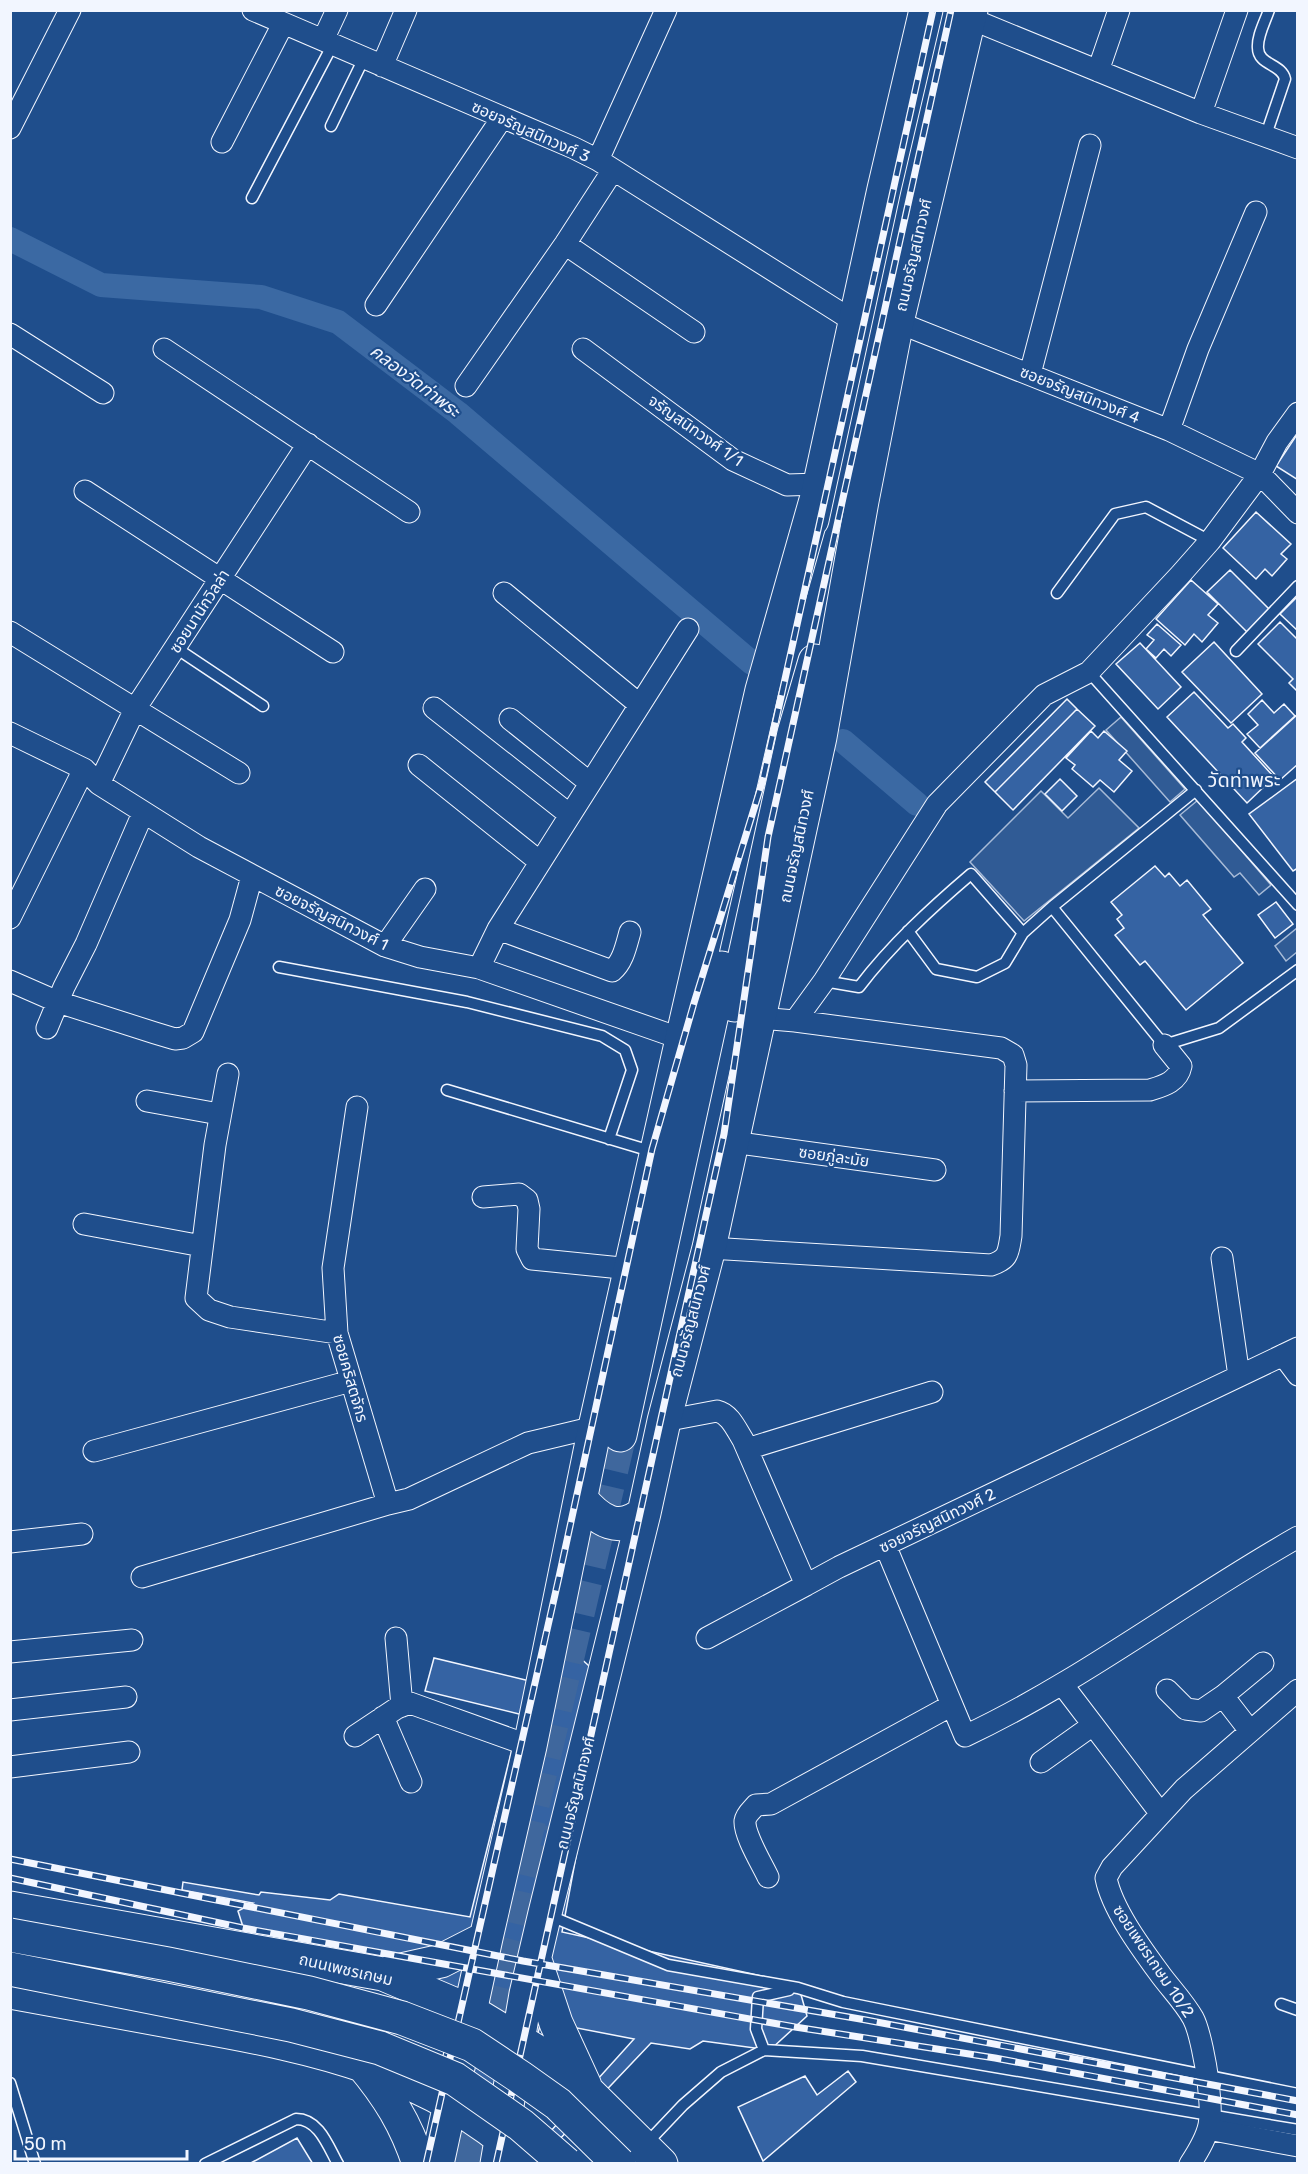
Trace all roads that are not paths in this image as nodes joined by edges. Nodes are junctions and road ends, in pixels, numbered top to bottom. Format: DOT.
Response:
graph roads {
  1 [pos="70,10"];
  2 [pos="253,10"];
  3 [pos="337,10"];
  4 [pos="406,10"];
  5 [pos="666,10"];
  6 [pos="927,10"];
  7 [pos="1119,10"];
  8 [pos="1237,10"];
  9 [pos="1269,10"];
  10 [pos="970,14"];
  11 [pos="283,24"];
  12 [pos="328,42"];
  13 [pos="373,62"];
  14 [pos="1098,71"];
  15 [pos="1201,113"];
  16 [pos="502,118"];
  17 [pos="331,126"];
  18 [pos="10,128"];
  19 [pos="1266,135"];
  20 [pos="222,141"];
  21 [pos="1090,146"];
  22 [pos="1298,148"];
  23 [pos="605,165"];
  24 [pos="252,198"];
  25 [pos="1256,212"];
  26 [pos="565,244"];
  27 [pos="376,305"];
  28 [pos="855,322"];
  29 [pos="897,322"];
  30 [pos="694,332"];
  31 [pos="11,336"];
  32 [pos="164,349"];
  33 [pos="583,349"];
  34 [pos="1030,374"];
  35 [pos="466,386"];
  36 [pos="103,393"];
  37 [pos="1298,413"];
  38 [pos="1169,430"];
  39 [pos="308,444"];
  40 [pos="1260,474"];
  41 [pos="85,490"];
  42 [pos="817,492"];
  43 [pos="862,501"];
  44 [pos="409,512"];
  45 [pos="1298,513"];
  46 [pos="1210,542"];
  47 [pos="220,579"];
  48 [pos="1298,586"];
  49 [pos="504,593"];
  50 [pos="1057,593"];
  51 [pos="688,629"];
  52 [pos="10,632"];
  53 [pos="176,648"];
  54 [pos="1236,651"];
  55 [pos="333,652"];
  56 [pos="1089,672"];
  57 [pos="640,705"];
  58 [pos="263,706"];
  59 [pos="434,708"];
  60 [pos="135,709"];
  61 [pos="510,719"];
  62 [pos="10,733"];
  63 [pos="420,765"];
  64 [pos="238,773"];
  65 [pos="92,776"];
  66 [pos="590,783"];
  67 [pos="1196,790"];
  68 [pos="142,813"];
  69 [pos="570,815"];
  70 [pos="540,862"];
  71 [pos="252,876"];
  72 [pos="425,889"];
  73 [pos="1298,905"];
  74 [pos="1052,907"];
  75 [pos="11,917"];
  76 [pos="498,928"];
  77 [pos="908,931"];
  78 [pos="630,932"];
  79 [pos="1023,933"];
  80 [pos="385,946"];
  81 [pos="279,968"];
  82 [pos="479,968"];
  83 [pos="1298,970"];
  84 [pos="10,981"];
  85 [pos="824,981"];
  86 [pos="58,1002"];
  87 [pos="759,1018"];
  88 [pos="795,1021"];
  89 [pos="47,1028"];
  90 [pos="682,1040"];
  91 [pos="1164,1045"];
  92 [pos="228,1074"];
  93 [pos="447,1090"];
  94 [pos="1016,1091"];
  95 [pos="147,1101"];
  96 [pos="357,1107"];
  97 [pos="219,1114"];
  98 [pos="609,1139"];
  99 [pos="732,1142"];
  100 [pos="657,1153"];
  101 [pos="935,1170"];
  102 [pos="483,1197"];
  103 [pos="84,1224"];
  104 [pos="202,1246"];
  105 [pos="709,1248"];
  106 [pos="1222,1258"];
  107 [pos="631,1269"];
  108 [pos="337,1333"];
  109 [pos="1290,1352"];
  110 [pos="1298,1375"];
  111 [pos="1239,1376"];
  112 [pos="351,1381"];
  113 [pos="932,1392"];
  114 [pos="664,1421"];
  115 [pos="617,1436"];
  116 [pos="747,1449"];
  117 [pos="94,1451"];
  118 [pos="581,1499"];
  119 [pos="388,1504"];
  120 [pos="644,1513"];
  121 [pos="82,1534"];
  122 [pos="1298,1537"];
  123 [pos="10,1542"];
  124 [pos="885,1545"];
  125 [pos="142,1577"];
  126 [pos="806,1585"];
  127 [pos="396,1638"];
  128 [pos="707,1638"];
  129 [pos="132,1640"];
  130 [pos="10,1652"];
  131 [pos="1263,1663"];
  132 [pos="1062,1684"];
  133 [pos="1167,1690"];
  134 [pos="1298,1690"];
  135 [pos="1222,1696"];
  136 [pos="126,1697"];
  137 [pos="952,1705"];
  138 [pos="402,1706"];
  139 [pos="10,1710"];
  140 [pos="383,1717"];
  141 [pos="1093,1725"];
  142 [pos="1250,1731"];
  143 [pos="355,1736"];
  144 [pos="530,1746"];
  145 [pos="129,1752"];
  146 [pos="1041,1762"];
  147 [pos="10,1767"];
  148 [pos="411,1782"];
  149 [pos="1161,1814"];
  150 [pos="768,1877"];
  151 [pos="10,1908"];
  152 [pos="545,1913"];
  153 [pos="10,1935"];
  154 [pos="486,1938"];
  155 [pos="535,1960"];
  156 [pos="383,1974"];
  157 [pos="798,1988"];
  158 [pos="13,1989"];
  159 [pos="1281,2004"];
  160 [pos="1298,2010"];
  161 [pos="470,2011"];
  162 [pos="518,2039"];
  163 [pos="764,2050"];
  164 [pos="361,2063"];
  165 [pos="1207,2076"];
  166 [pos="11,2085"];
  167 [pos="587,2091"];
  168 [pos="1298,2094"];
  169 [pos="452,2103"];
  170 [pos="1210,2123"];
  171 [pos="1298,2130"];
  172 [pos="1298,2146"];
  173 [pos="499,2150"];
  174 [pos="641,2158"];
  175 [pos="35,2163"];
  176 [pos="205,2163"];
  177 [pos="338,2163"];
  178 [pos="419,2163"];
  179 [pos="437,2163"];
  180 [pos="531,2163"];
  181 [pos="566,2163"];
  182 [pos="1190,2163"];
  1 -- 18 [label="street"];
  2 -- 11 [label="street, ซอยจรัญสนิทวงศ์ 3"];
  3 -- 12 [label="street"];
  4 -- 13 [label="street"];
  5 -- 23 [label="street"];
  6 -- 28 [label="main road, ถนนจรัญสนิทวงศ์"];
  7 -- 14 [label="street"];
  8 -- 15 [label="street"];
  9 -- 19 [label="lane"];
  10 -- 14 [label="street"];
  10 -- 29 [label="main road, ถนนจรัญสนิทวงศ์"];
  11 -- 12 [label="street, ซอยจรัญสนิทวงศ์ 3"];
  11 -- 20 [label="street"];
  12 -- 13 [label="street, ซอยจรัญสนิทวงศ์ 3"];
  12 -- 24 [label="lane"];
  13 -- 16 [label="street, ซอยจรัญสนิทวงศ์ 3"];
  13 -- 17 [label="lane"];
  14 -- 15 [label="street"];
  15 -- 19 [label="street"];
  16 -- 23 [label="street, ซอยจรัญสนิทวงศ์ 3"];
  16 -- 27 [label="street"];
  19 -- 22 [label="street"];
  21 -- 34 [label="street"];
  23 -- 26 [label="street"];
  23 -- 28 [label="street, ซอยจรัญสนิทวงศ์ 3"];
  25 -- 38 [label="street"];
  26 -- 30 [label="street"];
  26 -- 35 [label="street"];
  28 -- 42 [label="main road, ถนนจรัญสนิทวงศ์"];
  29 -- 34 [label="street, ซอยจรัญสนิทวงศ์ 4"];
  29 -- 43 [label="main road, ถนนจรัญสนิทวงศ์"];
  31 -- 36 [label="street"];
  32 -- 39 [label="street"];
  33 -- 42 [label="street, จรัญสนิทวงศ์ 1/1"];
  34 -- 38 [label="street, ซอยจรัญสนิทวงศ์ 4"];
  37 -- 40 [label="street"];
  38 -- 40 [label="street, ซอยจรัญสนิทวงศ์ 4"];
  39 -- 44 [label="street"];
  39 -- 47 [label="street, ซอยนานักวิลล่า"];
  40 -- 45 [label="street, ซอยจรัญสนิทวงศ์ 4"];
  40 -- 46 [label="street"];
  41 -- 47 [label="street"];
  42 -- 90 [label="main road, ถนนจรัญสนิทวงศ์"];
  42 -- 115 [label="main road, ถนนจรัญสนิทวงศ์"];
  43 -- 87 [label="main road, ถนนจรัญสนิทวงศ์"];
  43 -- 115 [label="main road, ถนนจรัญสนิทวงศ์"];
  46 -- 50 [label="lane"];
  46 -- 56 [label="street"];
  47 -- 53 [label="street, ซอยนานักวิลล่า"];
  47 -- 55 [label="street"];
  48 -- 54 [label="lane"];
  49 -- 57 [label="street"];
  51 -- 57 [label="street"];
  52 -- 60 [label="street"];
  53 -- 58 [label="lane"];
  53 -- 60 [label="street, ซอยนานักวิลล่า"];
  56 -- 67 [label="lane"];
  56 -- 85 [label="street"];
  57 -- 66 [label="street"];
  59 -- 69 [label="street"];
  60 -- 64 [label="street"];
  60 -- 65 [label="street, ซอยนานักวิลล่า"];
  61 -- 66 [label="street"];
  62 -- 65 [label="street, ซอยจรัญสนิทวงศ์ 1"];
  63 -- 70 [label="street"];
  65 -- 68 [label="street, ซอยจรัญสนิทวงศ์ 1"];
  65 -- 75 [label="street, ซอยนานักวิลล่า"];
  66 -- 69 [label="street"];
  67 -- 73 [label="lane"];
  67 -- 74 [label="lane"];
  68 -- 71 [label="street, ซอยจรัญสนิทวงศ์ 1"];
  68 -- 86 [label="street"];
  69 -- 70 [label="street"];
  70 -- 76 [label="street"];
  71 -- 80 [label="street, ซอยจรัญสนิทวงศ์ 1"];
  71 -- 86 [label="street"];
  72 -- 80 [label="street"];
  74 -- 79 [label="lane"];
  74 -- 91 [label="lane"];
  76 -- 78 [label="street"];
  76 -- 82 [label="street"];
  77 -- 79 [label="lane"];
  77 -- 79 [label="lane"];
  77 -- 85 [label="lane"];
  80 -- 82 [label="street, ซอยจรัญสนิทวงศ์ 1"];
  81 -- 98 [label="lane"];
  82 -- 90 [label="street, ซอยจรัญสนิทวงศ์ 1"];
  83 -- 91 [label="lane"];
  84 -- 86 [label="street"];
  85 -- 88 [label="street"];
  86 -- 89 [label="street"];
  87 -- 88 [label="street"];
  87 -- 99 [label="main road, ถนนจรัญสนิทวงศ์"];
  88 -- 94 [label="street"];
  90 -- 100 [label="main road, ถนนจรัญสนิทวงศ์"];
  91 -- 94 [label="street"];
  92 -- 97 [label="street"];
  93 -- 98 [label="lane"];
  94 -- 105 [label="street"];
  95 -- 97 [label="street"];
  96 -- 108 [label="street, ซอยคริสตจักร"];
  97 -- 104 [label="street"];
  98 -- 100 [label="lane"];
  99 -- 101 [label="street, ซอยภู่ละมัย"];
  99 -- 105 [label="main road, ถนนจรัญสนิทวงศ์"];
  100 -- 107 [label="main road, ถนนจรัญสนิทวงศ์"];
  102 -- 107 [label="street"];
  103 -- 104 [label="street"];
  104 -- 108 [label="street"];
  105 -- 114 [label="main road, ถนนจรัญสนิทวงศ์"];
  106 -- 111 [label="street"];
  107 -- 115 [label="main road, ถนนจรัญสนิทวงศ์"];
  108 -- 112 [label="street, ซอยคริสตจักร"];
  109 -- 110 [label="street"];
  109 -- 111 [label="street, ซอยจรัญสนิทวงศ์ 2"];
  111 -- 124 [label="street, ซอยจรัญสนิทวงศ์ 2"];
  112 -- 117 [label="street"];
  112 -- 119 [label="street, ซอยคริสตจักร"];
  113 -- 116 [label="street"];
  114 -- 116 [label="street"];
  114 -- 120 [label="main road, ถนนจรัญสนิทวงศ์"];
  115 -- 118 [label="main road, ถนนจรัญสนิทวงศ์"];
  115 -- 119 [label="street"];
  116 -- 126 [label="street"];
  118 -- 120 [label="main road"];
  118 -- 144 [label="main road, ถนนจรัญสนิทวงศ์"];
  119 -- 125 [label="street"];
  120 -- 152 [label="main road, ถนนจรัญสนิทวงศ์"];
  121 -- 123 [label="street"];
  122 -- 132 [label="street"];
  124 -- 126 [label="street, ซอยจรัญสนิทวงศ์ 2"];
  124 -- 137 [label="street"];
  126 -- 128 [label="street, ซอยจรัญสนิทวงศ์ 2"];
  127 -- 138 [label="street"];
  129 -- 130 [label="street"];
  131 -- 135 [label="street"];
  132 -- 137 [label="street"];
  132 -- 141 [label="street"];
  133 -- 135 [label="street"];
  134 -- 142 [label="street, ซอยเพชรเกษม 10/2"];
  135 -- 142 [label="street"];
  136 -- 139 [label="street"];
  137 -- 150 [label="street"];
  138 -- 140 [label="street"];
  138 -- 144 [label="street"];
  140 -- 143 [label="street"];
  140 -- 148 [label="street"];
  141 -- 146 [label="street"];
  141 -- 149 [label="street"];
  142 -- 149 [label="street, ซอยเพชรเกษม 10/2"];
  144 -- 154 [label="main road, ถนนจรัญสนิทวงศ์"];
  145 -- 147 [label="street"];
  149 -- 165 [label="street, ซอยเพชรเกษม 10/2"];
  151 -- 156 [label="main road, ถนนเพชรเกษม"];
  152 -- 155 [label="main road, ถนนจรัญสนิทวงศ์"];
  152 -- 157 [label="lane"];
  153 -- 174 [label="main road, ถนนเพชรเกษม, bridge"];
  154 -- 156 [label="main road"];
  154 -- 161 [label="main road, ถนนจรัญสนิทวงศ์"];
  155 -- 162 [label="main road, ถนนจรัญสนิทวงศ์"];
  155 -- 167 [label="main road"];
  156 -- 161 [label="main road, ถนนเพชรเกษม"];
  157 -- 163 [label="lane"];
  157 -- 165 [label="lane"];
  158 -- 164 [label="main road"];
  158 -- 181 [label="main road, bridge"];
  159 -- 160 [label="lane"];
  161 -- 162 [label="main road, ถนนเพชรเกษม"];
  161 -- 169 [label="main road, ถนนจรัญสนิทวงศ์"];
  162 -- 167 [label="main road, ถนนเพชรเกษม"];
  162 -- 173 [label="main road, ถนนจรัญสนิทวงศ์"];
  163 -- 170 [label="lane"];
  163 -- 174 [label="lane"];
  164 -- 169 [label="main road"];
  164 -- 178 [label="main road"];
  165 -- 168 [label="lane"];
  165 -- 170 [label="street, ซอยเพชรเกษม 10/2"];
  166 -- 175 [label="lane"];
  167 -- 174 [label="main road, ถนนเพชรเกษม"];
  169 -- 173 [label="main road"];
  169 -- 179 [label="main road, ถนนจรัญสนิทวงศ์"];
  170 -- 171 [label="lane"];
  170 -- 172 [label="street"];
  170 -- 182 [label="street"];
  173 -- 180 [label="main road"];
  176 -- 177 [label="lane"];
}
